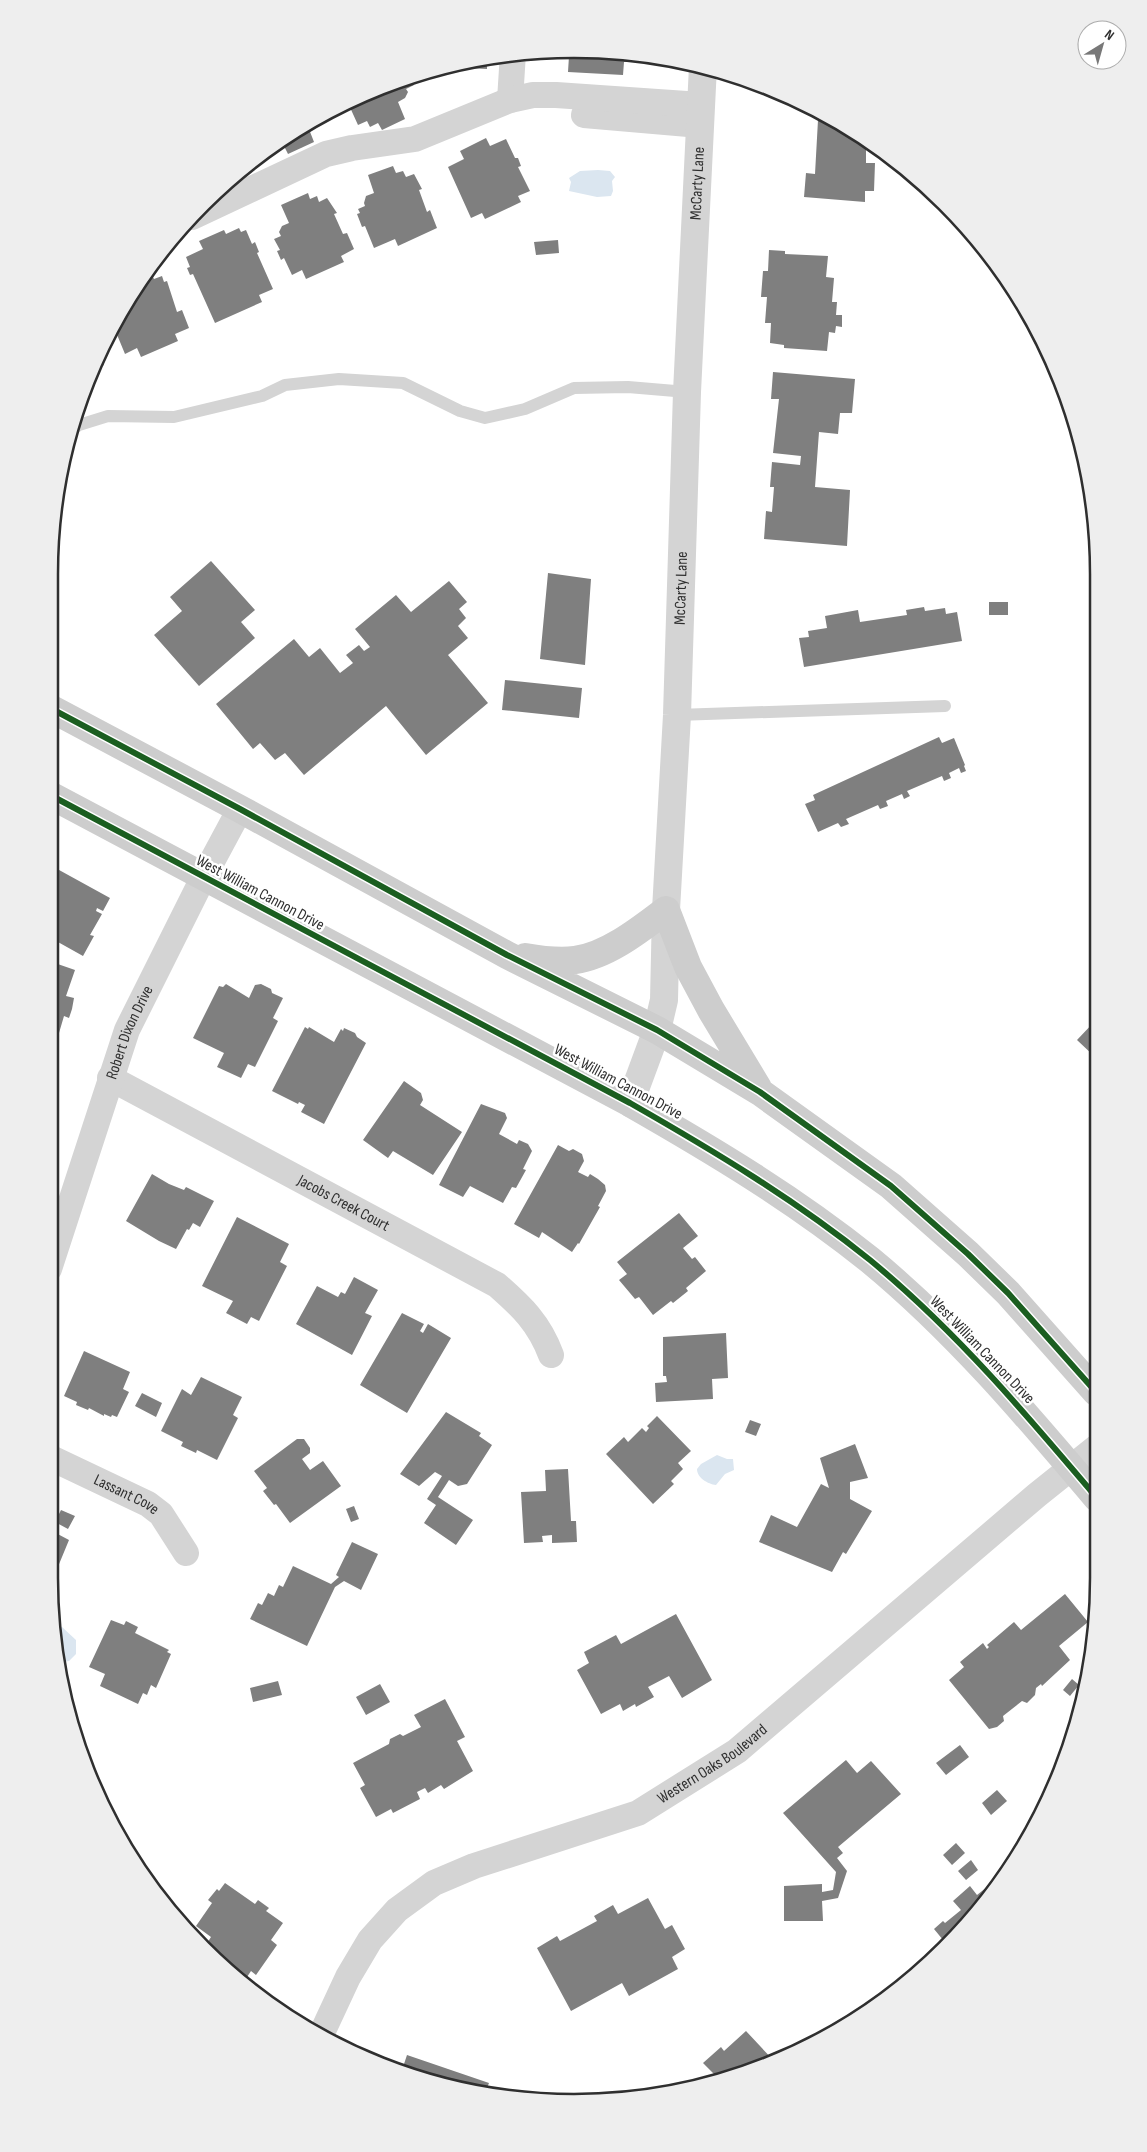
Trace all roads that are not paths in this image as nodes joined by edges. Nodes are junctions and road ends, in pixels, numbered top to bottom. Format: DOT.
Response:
graph roads {
  1 [pos="512,61"];
  2 [pos="703,74"];
  3 [pos="510,100"];
  4 [pos="701,115"];
  5 [pos="209,209"];
  6 [pos="687,392"];
  7 [pos="80,425"];
  8 [pos="945,706"];
  9 [pos="58,712"];
  10 [pos="677,715"];
  11 [pos="58,799"];
  12 [pos="240,809"];
  13 [pos="203,878"];
  14 [pos="666,910"];
  15 [pos="507,955"];
  16 [pos="657,1030"];
  17 [pos="110,1078"];
  18 [pos="760,1092"];
  19 [pos="630,1103"];
  20 [pos="58,1241"];
  21 [pos="551,1355"];
  22 [pos="1090,1385"];
  23 [pos="1090,1453"];
  24 [pos="58,1461"];
  25 [pos="1072,1468"];
  26 [pos="1090,1490"];
  27 [pos="186,1553"];
  28 [pos="323,2029"];
  1 -- 3 [label="street"];
  2 -- 4 [label="street, McCarty Lane"];
  3 -- 4 [label="street"];
  3 -- 5 [label="street"];
  4 -- 6 [label="street, McCarty Lane"];
  6 -- 7 [label="lane"];
  6 -- 10 [label="street, McCarty Lane"];
  8 -- 10 [label="lane"];
  9 -- 12 [label="main road"];
  10 -- 14 [label="street, McCarty Lane"];
  11 -- 13 [label="main road, West William Cannon Drive"];
  12 -- 13 [label="street, Robert Dixon Drive"];
  12 -- 15 [label="main road"];
  13 -- 17 [label="street, Robert Dixon Drive"];
  13 -- 19 [label="main road, West William Cannon Drive"];
  14 -- 15 [label="main road"];
  14 -- 16 [label="street, McCarty Lane"];
  14 -- 18 [label="main road"];
  15 -- 16 [label="main road"];
  16 -- 18 [label="main road"];
  16 -- 19 [label="street, McCarty Lane"];
  17 -- 20 [label="street, Robert Dixon Drive"];
  17 -- 21 [label="street, Jacobs Creek Court"];
  18 -- 22 [label="main road"];
  19 -- 25 [label="main road, West William Cannon Drive"];
  23 -- 25 [label="street, Western Oaks Boulevard"];
  24 -- 27 [label="street, Lassant Cove"];
  25 -- 26 [label="main road, West William Cannon Drive"];
  25 -- 28 [label="street, Western Oaks Boulevard"];
}
